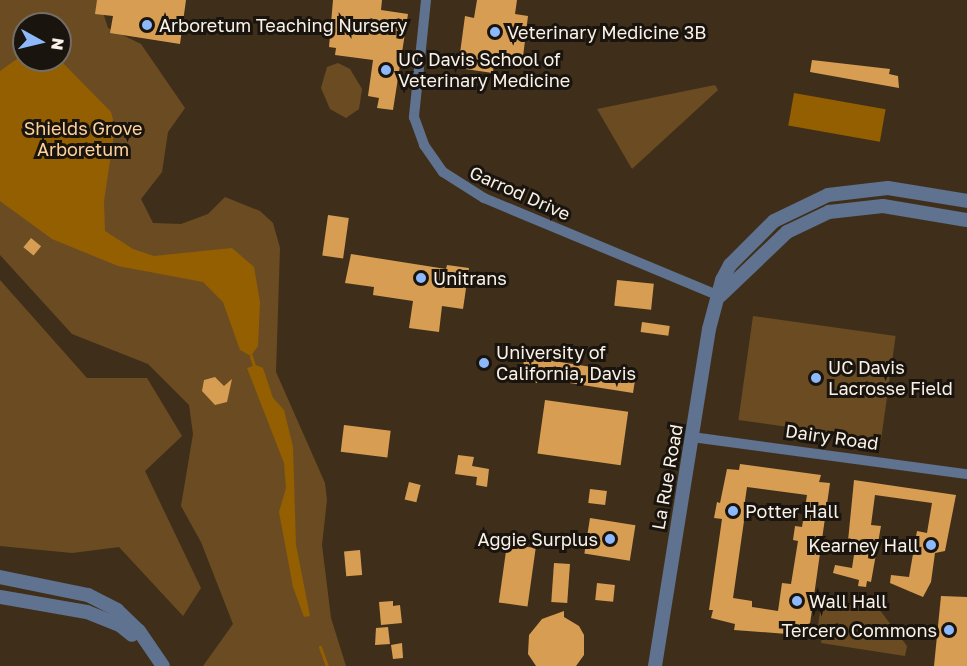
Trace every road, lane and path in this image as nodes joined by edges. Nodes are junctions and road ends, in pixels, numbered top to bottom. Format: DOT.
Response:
graph roads {
  1 [pos="426,0"];
  2 [pos="967,201"];
  3 [pos="967,220"];
  4 [pos="720,296"];
  5 [pos="692,437"];
  6 [pos="967,474"];
  7 [pos="0,578"];
  8 [pos="0,597"];
  9 [pos="160,662"];
  10 [pos="655,666"];
  1 -- 4 [label="street, Garrod Drive"];
  2 -- 4 [label="street, La Rue Road"];
  3 -- 4 [label="street, La Rue Road"];
  4 -- 5 [label="street, La Rue Road"];
  5 -- 6 [label="street, Dairy Road"];
  5 -- 10 [label="street, La Rue Road"];
  7 -- 9 [label="street"];
  8 -- 9 [label="street"];
}
